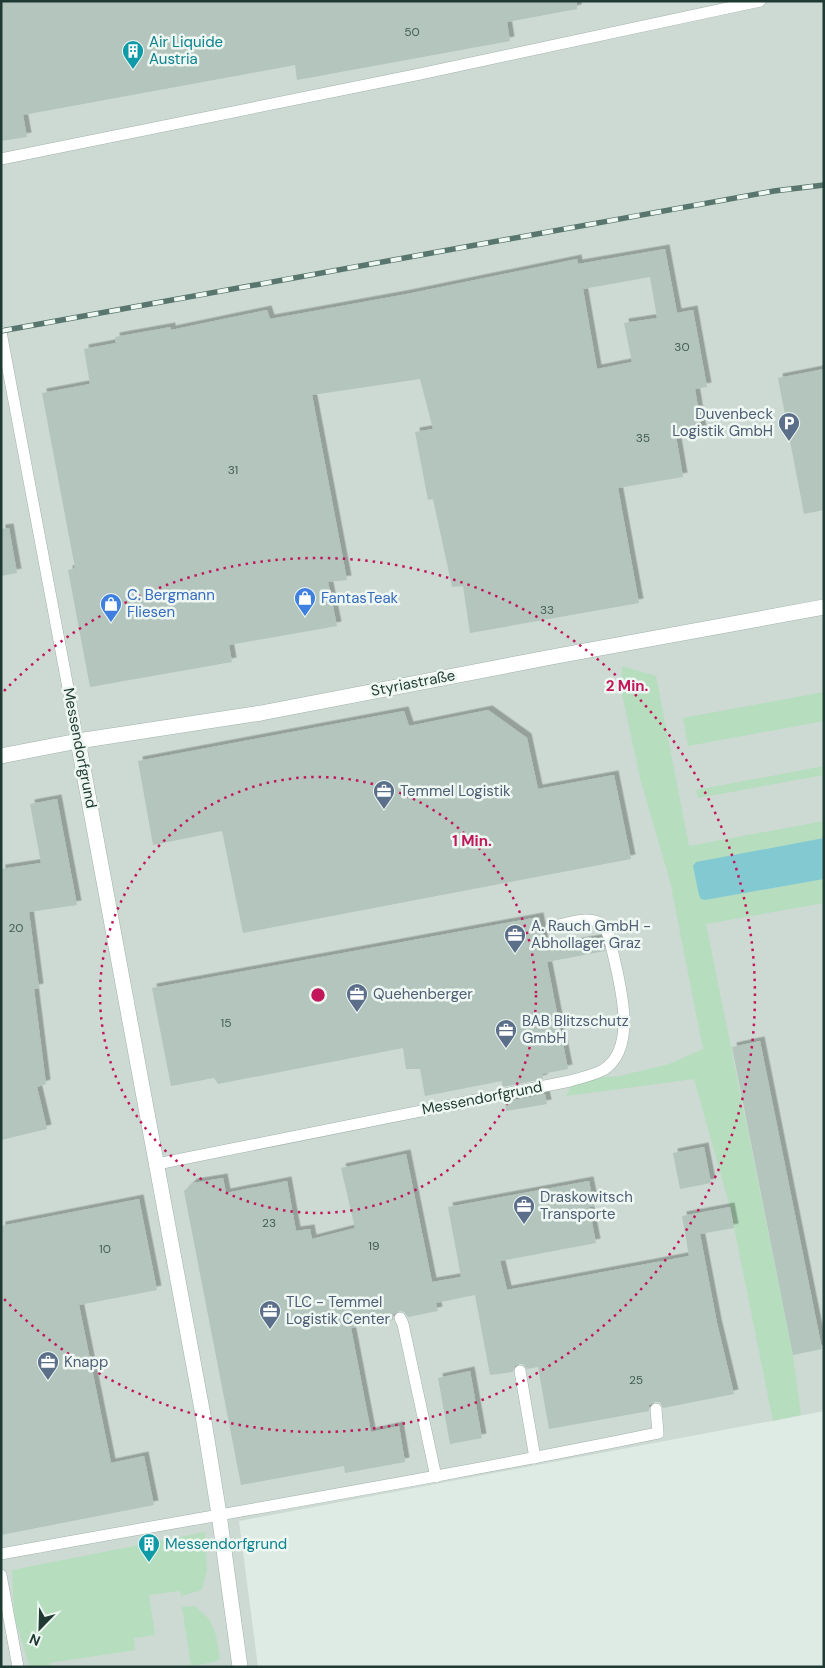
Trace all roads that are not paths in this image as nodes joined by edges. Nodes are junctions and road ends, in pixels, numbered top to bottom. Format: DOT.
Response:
graph roads {
  1 [pos="760,1"];
  2 [pos="1,159"];
  3 [pos="1,332"];
  4 [pos="824,607"];
  5 [pos="78,741"];
  6 [pos="1,756"];
  7 [pos="551,927"];
  8 [pos="157,1164"];
  9 [pos="400,1318"];
  10 [pos="520,1371"];
  11 [pos="656,1409"];
  12 [pos="535,1458"];
  13 [pos="436,1477"];
  14 [pos="219,1514"];
  15 [pos="1,1554"];
  16 [pos="1,1575"];
  17 [pos="18,1667"];
  18 [pos="240,1667"];
  1 -- 2 [label="lane"];
  3 -- 5 [label="lane, Messendorfgrund"];
  4 -- 5 [label="street, Styriastraße"];
  5 -- 6 [label="street, Styriastraße"];
  5 -- 8 [label="street, Messendorfgrund"];
  7 -- 8 [label="lane, Messendorfgrund"];
  8 -- 14 [label="street, Messendorfgrund"];
  9 -- 13 [label="lane"];
  10 -- 12 [label="lane"];
  11 -- 12 [label="lane"];
  12 -- 13 [label="lane"];
  13 -- 14 [label="lane"];
  14 -- 15 [label="lane"];
  14 -- 18 [label="street, Messendorfgrund"];
  16 -- 17 [label="lane"];
}
